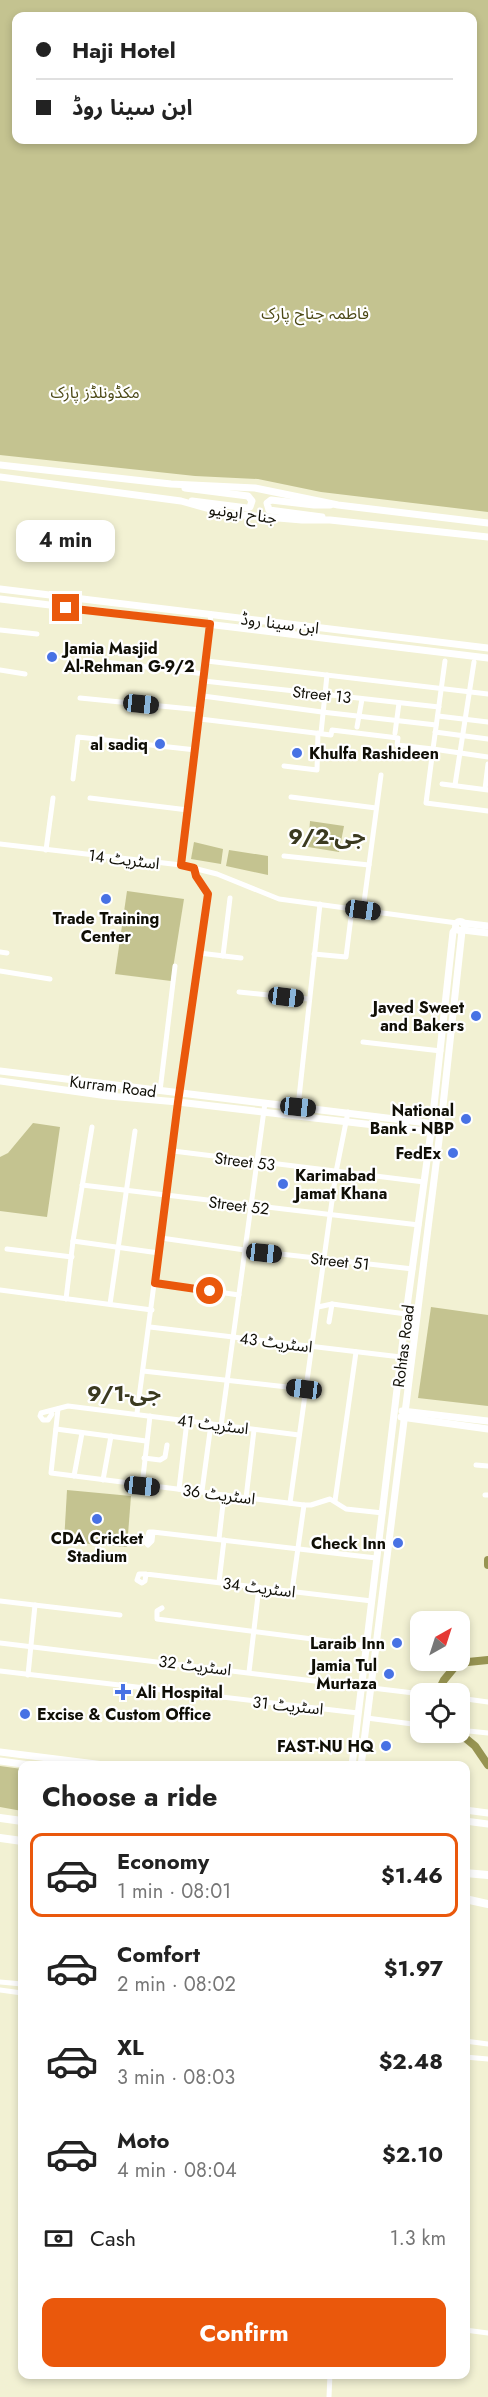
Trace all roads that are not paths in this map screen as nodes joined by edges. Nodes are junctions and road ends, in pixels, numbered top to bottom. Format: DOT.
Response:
graph roads {
  1 [pos="2,465"];
  2 [pos="0,477"];
  3 [pos="171,484"];
  4 [pos="181,501"];
  5 [pos="338,505"];
  6 [pos="330,520"];
  7 [pos="488,523"];
  8 [pos="488,537"];
  9 [pos="0,589"];
  10 [pos="0,599"];
  11 [pos="211,614"];
  12 [pos="210,624"];
  13 [pos="0,630"];
  14 [pos="37,634"];
  15 [pos="488,648"];
  16 [pos="488,658"];
  17 [pos="207,661"];
  18 [pos="445,661"];
  19 [pos="105,662"];
  20 [pos="474,662"];
  21 [pos="0,670"];
  22 [pos="25,674"];
  23 [pos="327,675"];
  24 [pos="205,677"];
  25 [pos="441,689"];
  26 [pos="470,691"];
  27 [pos="325,694"];
  28 [pos="488,694"];
  29 [pos="203,696"];
  30 [pos="80,698"];
  31 [pos="362,699"];
  32 [pos="399,703"];
  33 [pos="439,707"];
  34 [pos="201,710"];
  35 [pos="322,712"];
  36 [pos="438,716"];
  37 [pos="359,717"];
  38 [pos="200,719"];
  39 [pos="466,720"];
  40 [pos="396,721"];
  41 [pos="488,722"];
  42 [pos="436,724"];
  43 [pos="357,728"];
  44 [pos="435,732"];
  45 [pos="319,733"];
  46 [pos="395,733"];
  47 [pos="463,736"];
  48 [pos="488,739"];
  49 [pos="433,749"];
  50 [pos="196,750"];
  51 [pos="460,753"];
  52 [pos="488,757"];
  53 [pos="488,764"];
  54 [pos="284,766"];
  55 [pos="381,775"];
  56 [pos="73,779"];
  57 [pos="442,784"];
  58 [pos="455,785"];
  59 [pos="486,790"];
  60 [pos="291,797"];
  61 [pos="53,798"];
  62 [pos="90,798"];
  63 [pos="376,808"];
  64 [pos="188,810"];
  65 [pos="488,812"];
  66 [pos="0,844"];
  67 [pos="46,850"];
  68 [pos="284,856"];
  69 [pos="181,865"];
  70 [pos="369,865"];
  71 [pos="194,868"];
  72 [pos="230,898"];
  73 [pos="320,904"];
  74 [pos="351,909"];
  75 [pos="363,910"];
  76 [pos="488,926"];
  77 [pos="460,927"];
  78 [pos="488,933"];
  79 [pos="0,952"];
  80 [pos="7,953"];
  81 [pos="199,953"];
  82 [pos="314,954"];
  83 [pos="223,956"];
  84 [pos="241,958"];
  85 [pos="175,966"];
  86 [pos="0,971"];
  87 [pos="50,979"];
  88 [pos="240,992"];
  89 [pos="308,999"];
  90 [pos="363,1042"];
  91 [pos="441,1051"];
  92 [pos="0,1071"];
  93 [pos="0,1082"];
  94 [pos="160,1091"];
  95 [pos="181,1093"];
  96 [pos="178,1102"];
  97 [pos="265,1103"];
  98 [pos="298,1107"];
  99 [pos="348,1112"];
  100 [pos="264,1113"];
  101 [pos="345,1123"];
  102 [pos="441,1124"];
  103 [pos="92,1127"];
  104 [pos="431,1128"];
  105 [pos="135,1131"];
  106 [pos="440,1133"];
  107 [pos="172,1151"];
  108 [pos="255,1162"];
  109 [pos="336,1172"];
  110 [pos="424,1182"];
  111 [pos="82,1185"];
  112 [pos="125,1192"];
  113 [pos="167,1197"];
  114 [pos="252,1207"];
  115 [pos="330,1215"];
  116 [pos="419,1225"];
  117 [pos="161,1238"];
  118 [pos="73,1241"];
  119 [pos="117,1248"];
  120 [pos="7,1250"];
  121 [pos="245,1251"];
  122 [pos="159,1253"];
  123 [pos="414,1255"];
  124 [pos="423,1256"];
  125 [pos="72,1257"];
  126 [pos="324,1259"];
  127 [pos="412,1269"];
  128 [pos="155,1283"];
  129 [pos="0,1290"];
  130 [pos="239,1295"];
  131 [pos="66,1299"];
  132 [pos="110,1304"];
  133 [pos="332,1304"];
  134 [pos="318,1307"];
  135 [pos="152,1310"];
  136 [pos="406,1314"];
  137 [pos="328,1322"];
  138 [pos="150,1327"];
  139 [pos="234,1337"];
  140 [pos="311,1346"];
  141 [pos="356,1352"];
  142 [pos="401,1357"];
  143 [pos="143,1371"];
  144 [pos="227,1380"];
  145 [pos="304,1389"];
  146 [pos="58,1410"];
  147 [pos="137,1413"];
  148 [pos="52,1414"];
  149 [pos="399,1414"];
  150 [pos="150,1416"];
  151 [pos="187,1421"];
  152 [pos="488,1421"];
  153 [pos="211,1424"];
  154 [pos="221,1426"];
  155 [pos="56,1429"];
  156 [pos="488,1429"];
  157 [pos="254,1430"];
  158 [pos="82,1433"];
  159 [pos="299,1435"];
  160 [pos="111,1436"];
  161 [pos="146,1441"];
  162 [pos="167,1445"];
  163 [pos="144,1458"];
  164 [pos="476,1465"];
  165 [pos="488,1466"];
  166 [pos="74,1476"];
  167 [pos="103,1480"];
  168 [pos="142,1486"];
  169 [pos="179,1489"];
  170 [pos="201,1491"];
  171 [pos="224,1495"];
  172 [pos="246,1498"];
  173 [pos="335,1502"];
  174 [pos="290,1503"];
  175 [pos="304,1505"];
  176 [pos="383,1513"];
  177 [pos="153,1532"];
  178 [pos="221,1540"];
  179 [pos="298,1549"];
  180 [pos="376,1558"];
  181 [pos="146,1574"];
  182 [pos="219,1582"];
  183 [pos="259,1587"];
  184 [pos="292,1591"];
  185 [pos="0,1601"];
  186 [pos="372,1601"];
  187 [pos="35,1605"];
  188 [pos="120,1615"];
  189 [pos="163,1619"];
  190 [pos="252,1631"];
  191 [pos="0,1643"];
  192 [pos="29,1645"];
  193 [pos="367,1646"];
  194 [pos="0,1671"];
  195 [pos="249,1672"];
  196 [pos="28,1675"];
  197 [pos="360,1687"];
  198 [pos="371,1687"];
  199 [pos="410,1692"];
  200 [pos="470,1700"];
  201 [pos="486,1702"];
  202 [pos="358,1713"];
  203 [pos="367,1718"];
  204 [pos="410,1724"];
  205 [pos="470,1731"];
  206 [pos="488,1733"];
  207 [pos="355,1742"];
  208 [pos="363,1744"];
  209 [pos="0,1752"];
  210 [pos="0,1761"];
  211 [pos="56,1761"];
  212 [pos="353,1761"];
  213 [pos="361,1761"];
  214 [pos="18,1763"];
  215 [pos="470,1811"];
  216 [pos="488,1814"];
  217 [pos="0,1818"];
  218 [pos="18,1820"];
  219 [pos="470,1822"];
  220 [pos="487,1824"];
  221 [pos="0,1838"];
  222 [pos="18,1840"];
  223 [pos="470,1873"];
  224 [pos="488,1875"];
  225 [pos="470,1900"];
  226 [pos="488,1904"];
  227 [pos="0,1982"];
  228 [pos="18,1984"];
  229 [pos="0,1990"];
  230 [pos="18,1992"];
  231 [pos="470,2042"];
  232 [pos="488,2044"];
  233 [pos="470,2057"];
  234 [pos="488,2059"];
  235 [pos="470,2331"];
  236 [pos="488,2333"];
  237 [pos="330,2379"];
  238 [pos="329,2397"];
  1 -- 3 [label="main road, جناح ایونیو"];
  2 -- 4 [label="main road, جناح ایونیو"];
  3 -- 4 [label="main road"];
  3 -- 5 [label="main road, جناح ایونیو"];
  4 -- 6 [label="main road, جناح ایونیو"];
  5 -- 6 [label="main road"];
  5 -- 7 [label="main road, جناح ایونیو"];
  6 -- 8 [label="main road, جناح ایونیو"];
  9 -- 11 [label="main road, ابن سینا روڈ"];
  10 -- 12 [label="main road, ابن سینا روڈ"];
  11 -- 12 [label="street"];
  11 -- 15 [label="main road, ابن سینا روڈ"];
  12 -- 16 [label="main road, ابن سینا روڈ"];
  12 -- 17 [label="street"];
  13 -- 14 [label="street"];
  17 -- 23 [label="street"];
  17 -- 24 [label="street"];
  18 -- 25 [label="street"];
  19 -- 24 [label="street, Street 13"];
  20 -- 26 [label="street"];
  21 -- 22 [label="street"];
  23 -- 25 [label="street"];
  23 -- 27 [label="street"];
  24 -- 27 [label="street, Street 13"];
  24 -- 29 [label="street"];
  25 -- 26 [label="street"];
  25 -- 33 [label="street"];
  26 -- 28 [label="street"];
  26 -- 39 [label="street"];
  27 -- 31 [label="street, Street 13"];
  27 -- 35 [label="street"];
  29 -- 34 [label="street"];
  29 -- 35 [label="street"];
  30 -- 34 [label="street"];
  31 -- 32 [label="street, Street 13"];
  31 -- 37 [label="street"];
  32 -- 33 [label="street, Street 13"];
  32 -- 40 [label="street"];
  33 -- 36 [label="street"];
  34 -- 38 [label="street"];
  35 -- 37 [label="street"];
  35 -- 45 [label="street"];
  36 -- 39 [label="street"];
  36 -- 42 [label="street"];
  37 -- 40 [label="street"];
  37 -- 43 [label="street"];
  38 -- 45 [label="street"];
  38 -- 50 [label="street"];
  39 -- 41 [label="street"];
  39 -- 47 [label="street"];
  40 -- 42 [label="street"];
  40 -- 46 [label="street"];
  42 -- 44 [label="street"];
  44 -- 47 [label="street"];
  44 -- 49 [label="street"];
  45 -- 49 [label="street"];
  45 -- 54 [label="street"];
  47 -- 48 [label="street"];
  47 -- 51 [label="street"];
  49 -- 51 [label="street"];
  49 -- 65 [label="street"];
  50 -- 56 [label="street"];
  50 -- 64 [label="street"];
  51 -- 52 [label="street"];
  51 -- 58 [label="street"];
  53 -- 59 [label="street"];
  55 -- 63 [label="street"];
  57 -- 58 [label="street"];
  58 -- 59 [label="street"];
  60 -- 63 [label="street"];
  61 -- 67 [label="street"];
  62 -- 64 [label="street"];
  63 -- 70 [label="street"];
  64 -- 69 [label="street"];
  66 -- 67 [label="street, اسٹریٹ 14"];
  67 -- 69 [label="street, اسٹریٹ 14"];
  68 -- 70 [label="street"];
  69 -- 71 [label="street, اسٹریٹ 14"];
  70 -- 75 [label="street"];
  71 -- 73 [label="street, اسٹریٹ 14"];
  71 -- 81 [label="street"];
  72 -- 83 [label="street"];
  73 -- 74 [label="street, اسٹریٹ 14"];
  73 -- 82 [label="street"];
  74 -- 75 [label="street, اسٹریٹ 14"];
  74 -- 82 [label="street"];
  75 -- 77 [label="street, اسٹریٹ 14"];
  76 -- 77 [label="main road"];
  77 -- 78 [label="main road"];
  77 -- 91 [label="main road, Rohtas Road"];
  77 -- 102 [label="main road, Rohtas Road"];
  79 -- 80 [label="street"];
  81 -- 83 [label="street"];
  81 -- 95 [label="street"];
  82 -- 89 [label="street"];
  83 -- 84 [label="street"];
  85 -- 94 [label="street"];
  86 -- 87 [label="street"];
  88 -- 89 [label="street"];
  89 -- 98 [label="street"];
  90 -- 91 [label="street"];
  91 -- 104 [label="main road, Rohtas Road"];
  92 -- 94 [label="main road, Kurram Road"];
  93 -- 96 [label="main road, Kurram Road"];
  94 -- 95 [label="main road, Kurram Road"];
  95 -- 96 [label="street"];
  95 -- 97 [label="main road, Kurram Road"];
  96 -- 100 [label="main road, Kurram Road"];
  96 -- 107 [label="street"];
  97 -- 98 [label="main road, Kurram Road"];
  97 -- 100 [label="street"];
  98 -- 99 [label="main road, Kurram Road"];
  99 -- 101 [label="street"];
  99 -- 104 [label="main road, Kurram Road"];
  100 -- 101 [label="main road, Kurram Road"];
  100 -- 108 [label="street"];
  101 -- 104 [label="main road, Kurram Road"];
  101 -- 109 [label="street"];
  102 -- 104 [label="main road, Kurram Road"];
  102 -- 106 [label="main road, Rohtas Road"];
  103 -- 111 [label="street"];
  104 -- 106 [label="main road, Kurram Road"];
  104 -- 110 [label="main road, Rohtas Road"];
  105 -- 112 [label="street"];
  106 -- 124 [label="main road, Rohtas Road"];
  107 -- 108 [label="street, Street 53"];
  107 -- 113 [label="street"];
  108 -- 109 [label="street, Street 53"];
  108 -- 114 [label="street"];
  109 -- 110 [label="street, Street 53"];
  109 -- 115 [label="street"];
  110 -- 116 [label="main road, Rohtas Road"];
  111 -- 112 [label="street, Street 52"];
  111 -- 118 [label="street"];
  112 -- 113 [label="street, Street 52"];
  112 -- 119 [label="street"];
  113 -- 114 [label="street, Street 52"];
  113 -- 117 [label="street"];
  114 -- 115 [label="street, Street 52"];
  114 -- 121 [label="street"];
  115 -- 116 [label="street, Street 52"];
  115 -- 126 [label="street"];
  116 -- 123 [label="main road, Rohtas Road"];
  117 -- 121 [label="street, Street 51"];
  117 -- 122 [label="street"];
  118 -- 119 [label="street"];
  118 -- 125 [label="street"];
  119 -- 122 [label="street"];
  119 -- 132 [label="street"];
  120 -- 125 [label="street"];
  121 -- 126 [label="street, Street 51"];
  121 -- 130 [label="street"];
  122 -- 128 [label="street"];
  123 -- 124 [label="main road"];
  123 -- 127 [label="main road, Rohtas Road"];
  124 -- 149 [label="main road, Rohtas Road"];
  125 -- 131 [label="street"];
  126 -- 127 [label="street, Street 51"];
  126 -- 134 [label="street"];
  127 -- 136 [label="main road, Rohtas Road"];
  128 -- 130 [label="street"];
  128 -- 135 [label="street"];
  129 -- 131 [label="street"];
  130 -- 139 [label="street"];
  131 -- 132 [label="street"];
  132 -- 135 [label="street"];
  133 -- 134 [label="street"];
  133 -- 136 [label="street"];
  133 -- 137 [label="street"];
  134 -- 140 [label="street"];
  135 -- 138 [label="street"];
  136 -- 142 [label="main road, Rohtas Road"];
  138 -- 139 [label="street, اسٹریٹ 43"];
  138 -- 143 [label="street"];
  139 -- 140 [label="street, اسٹریٹ 43"];
  139 -- 144 [label="street"];
  140 -- 141 [label="street, اسٹریٹ 43"];
  140 -- 145 [label="street"];
  141 -- 142 [label="street, اسٹریٹ 43"];
  141 -- 173 [label="street"];
  142 -- 149 [label="main road, Rohtas Road"];
  143 -- 144 [label="street"];
  143 -- 147 [label="street"];
  144 -- 145 [label="street"];
  144 -- 154 [label="street"];
  145 -- 159 [label="street"];
  146 -- 147 [label="street, اسٹریٹ 41"];
  146 -- 148 [label="street"];
  146 -- 155 [label="street"];
  147 -- 150 [label="street, اسٹریٹ 41"];
  149 -- 152 [label="main road"];
  149 -- 156 [label="main road"];
  149 -- 176 [label="main road, Rohtas Road"];
  149 -- 198 [label="main road, Rohtas Road"];
  150 -- 151 [label="street, اسٹریٹ 41"];
  150 -- 161 [label="street"];
  151 -- 153 [label="street, اسٹریٹ 41"];
  151 -- 169 [label="street"];
  153 -- 154 [label="street, اسٹریٹ 41"];
  153 -- 170 [label="street"];
  154 -- 157 [label="street, اسٹریٹ 41"];
  155 -- 158 [label="street"];
  155 -- 166 [label="street, اسٹریٹ 36"];
  157 -- 159 [label="street, اسٹریٹ 41"];
  157 -- 172 [label="street"];
  158 -- 160 [label="street"];
  158 -- 166 [label="street"];
  159 -- 174 [label="street"];
  160 -- 161 [label="street"];
  160 -- 167 [label="street"];
  161 -- 163 [label="street"];
  162 -- 163 [label="street"];
  163 -- 168 [label="street"];
  164 -- 165 [label="street"];
  166 -- 167 [label="street, اسٹریٹ 36"];
  167 -- 168 [label="street, اسٹریٹ 36"];
  168 -- 169 [label="street, اسٹریٹ 36"];
  169 -- 170 [label="street, اسٹریٹ 36"];
  170 -- 171 [label="street, اسٹریٹ 36"];
  171 -- 172 [label="street, اسٹریٹ 36"];
  171 -- 178 [label="street"];
  172 -- 174 [label="street, اسٹریٹ 36"];
  173 -- 175 [label="street, اسٹریٹ 36"];
  173 -- 176 [label="street, اسٹریٹ 36"];
  174 -- 175 [label="street, اسٹریٹ 36"];
  175 -- 179 [label="street"];
  176 -- 180 [label="main road, Rohtas Road"];
  177 -- 178 [label="street"];
  178 -- 179 [label="street"];
  178 -- 182 [label="street"];
  179 -- 180 [label="street"];
  179 -- 184 [label="street"];
  180 -- 186 [label="main road, Rohtas Road"];
  181 -- 182 [label="street, اسٹریٹ 34"];
  182 -- 183 [label="street, اسٹریٹ 34"];
  183 -- 184 [label="street, اسٹریٹ 34"];
  183 -- 190 [label="street"];
  184 -- 186 [label="street, اسٹریٹ 34"];
  185 -- 187 [label="street"];
  186 -- 193 [label="main road, Rohtas Road"];
  187 -- 188 [label="street"];
  187 -- 192 [label="street"];
  189 -- 190 [label="street"];
  190 -- 193 [label="street"];
  190 -- 195 [label="street"];
  191 -- 192 [label="street, اسٹریٹ 32"];
  192 -- 195 [label="street, اسٹریٹ 32"];
  192 -- 196 [label="street"];
  193 -- 197 [label="main road, Rohtas Road"];
  194 -- 196 [label="street, اسٹریٹ 31"];
  195 -- 197 [label="street, اسٹریٹ 32"];
  196 -- 202 [label="street, اسٹریٹ 31"];
  197 -- 198 [label="street, اسٹریٹ 32"];
  197 -- 202 [label="main road, Rohtas Road"];
  198 -- 199 [label="street, اسٹریٹ 32"];
  198 -- 203 [label="main road, Rohtas Road"];
  200 -- 201 [label="street"];
  202 -- 207 [label="main road, Rohtas Road"];
  203 -- 204 [label="street"];
  203 -- 208 [label="main road, Rohtas Road"];
  205 -- 206 [label="street"];
  207 -- 208 [label="main road"];
  207 -- 212 [label="main road, Rohtas Road"];
  208 -- 213 [label="main road, Rohtas Road"];
  209 -- 211 [label="main road"];
  210 -- 214 [label="main road"];
  215 -- 216 [label="main road"];
  216 -- 220 [label="main road"];
  217 -- 218 [label="highway"];
  219 -- 220 [label="main road"];
  221 -- 222 [label="highway"];
  223 -- 224 [label="highway"];
  225 -- 226 [label="highway"];
  227 -- 228 [label="street"];
  229 -- 230 [label="street"];
  231 -- 232 [label="street"];
  233 -- 234 [label="street"];
  235 -- 236 [label="street"];
  237 -- 238 [label="street"];
}
